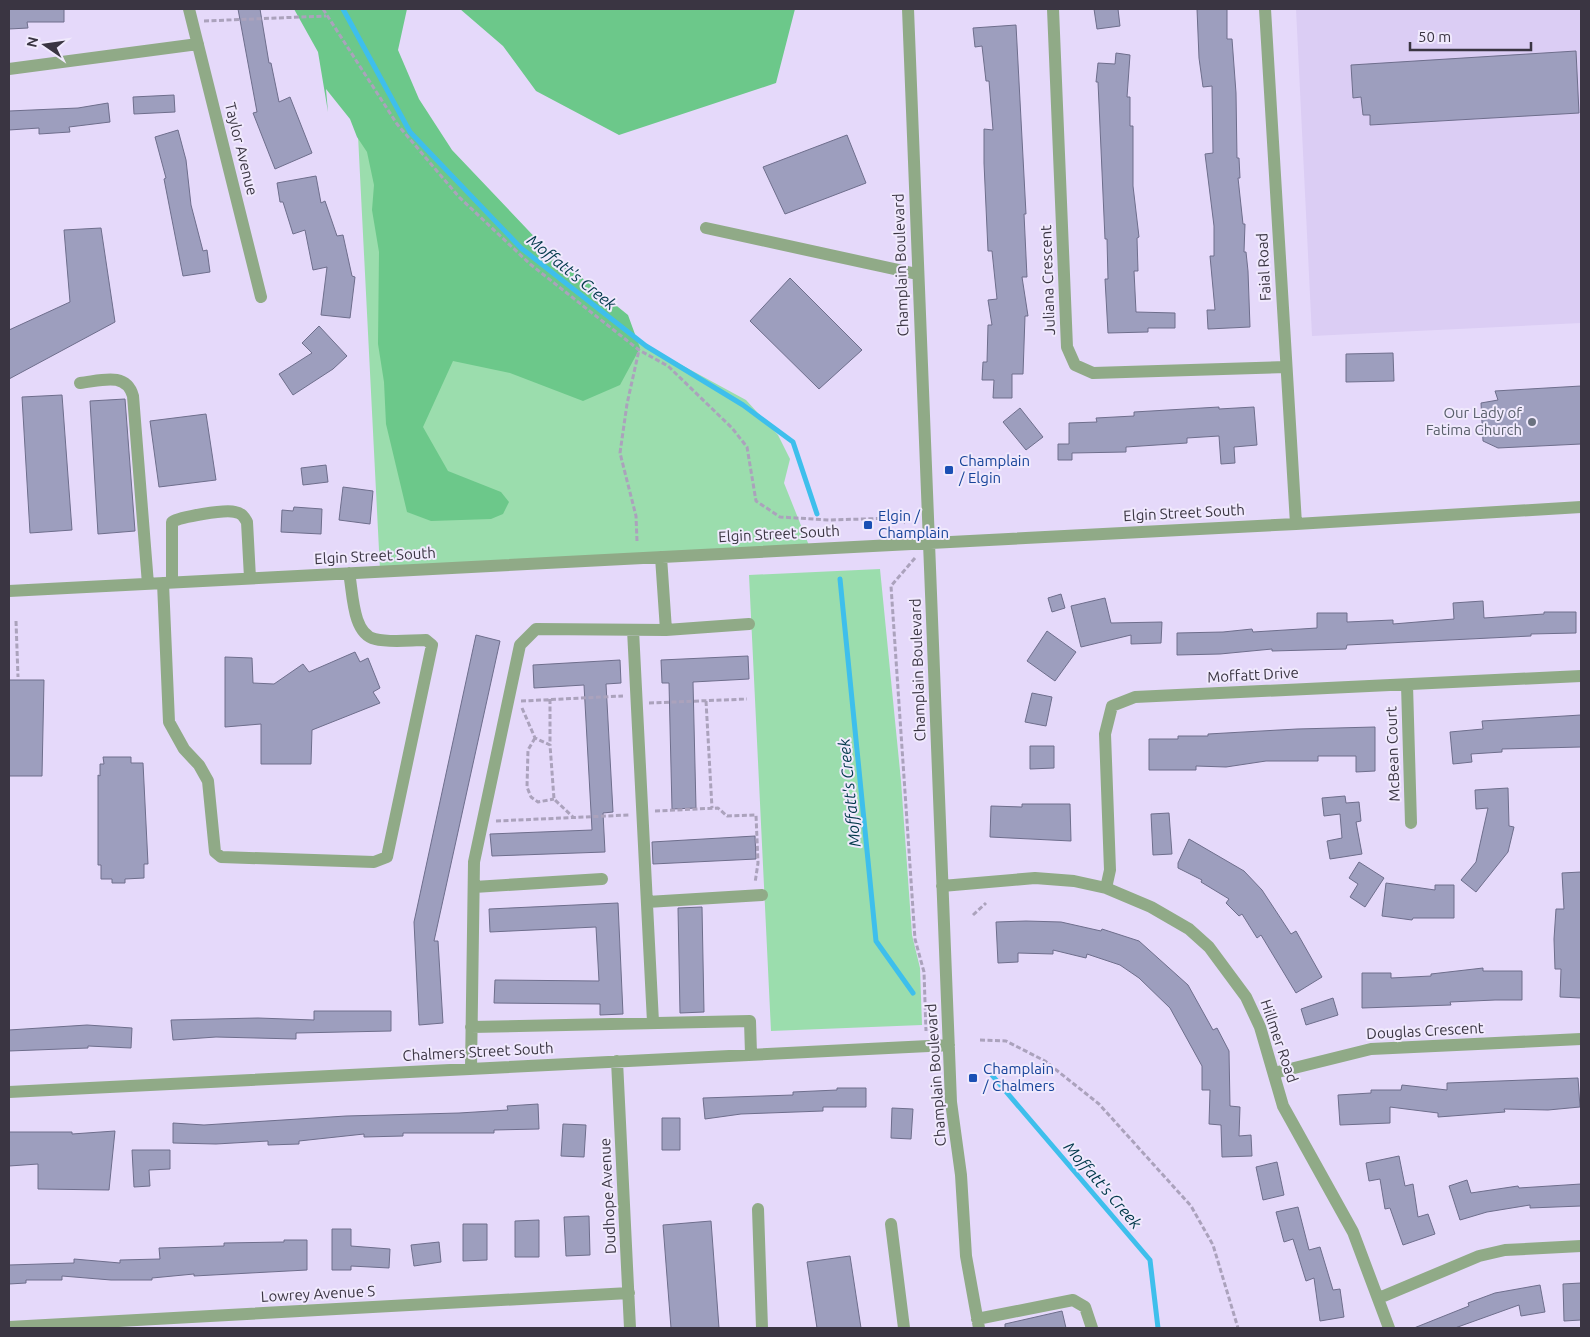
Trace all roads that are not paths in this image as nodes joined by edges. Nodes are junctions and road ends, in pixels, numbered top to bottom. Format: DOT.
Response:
graph roads {
  1 [pos="189,9"];
  2 [pos="908,9"];
  3 [pos="1053,9"];
  4 [pos="1265,9"];
  5 [pos="198,44"];
  6 [pos="9,69"];
  7 [pos="706,228"];
  8 [pos="917,274"];
  9 [pos="261,297"];
  10 [pos="1286,367"];
  11 [pos="80,383"];
  12 [pos="1581,507"];
  13 [pos="1296,524"];
  14 [pos="930,542"];
  15 [pos="661,557"];
  16 [pos="349,573"];
  17 [pos="250,578"];
  18 [pos="168,583"];
  19 [pos="148,584"];
  20 [pos="9,591"];
  21 [pos="749,624"];
  22 [pos="633,630"];
  23 [pos="666,630"];
  24 [pos="1581,676"];
  25 [pos="1406,685"];
  26 [pos="1411,823"];
  27 [pos="602,879"];
  28 [pos="942,886"];
  29 [pos="474,887"];
  30 [pos="1106,888"];
  31 [pos="762,895"];
  32 [pos="647,902"];
  33 [pos="653,1022"];
  34 [pos="471,1026"];
  35 [pos="1581,1039"];
  36 [pos="949,1045"];
  37 [pos="751,1054"];
  38 [pos="617,1061"];
  39 [pos="471,1069"];
  40 [pos="1274,1073"];
  41 [pos="9,1092"];
  42 [pos="758,1209"];
  43 [pos="891,1224"];
  44 [pos="1581,1246"];
  45 [pos="628,1294"];
  46 [pos="1379,1298"];
  47 [pos="978,1324"];
  48 [pos="9,1327"];
  49 [pos="630,1328"];
  50 [pos="762,1328"];
  51 [pos="904,1328"];
  52 [pos="1092,1328"];
  53 [pos="1389,1328"];
  1 -- 5 [label="street, Taylor Avenue"];
  2 -- 8 [label="street, Champlain Boulevard"];
  3 -- 10 [label="street, Juliana Crescent"];
  4 -- 10 [label="street, Faial Road"];
  5 -- 6 [label="street"];
  5 -- 9 [label="street, Taylor Avenue"];
  7 -- 8 [label="street"];
  8 -- 14 [label="street, Champlain Boulevard"];
  10 -- 13 [label="street, Faial Road"];
  11 -- 19 [label="street"];
  12 -- 13 [label="street, Elgin Street South"];
  13 -- 14 [label="street, Elgin Street South"];
  14 -- 15 [label="street, Elgin Street South"];
  14 -- 28 [label="street, Champlain Boulevard"];
  15 -- 16 [label="street, Elgin Street South"];
  15 -- 23 [label="street"];
  16 -- 17 [label="street, Elgin Street South"];
  16 -- 18 [label="street"];
  17 -- 18 [label="street, Elgin Street South"];
  17 -- 18 [label="street"];
  18 -- 19 [label="street, Elgin Street South"];
  19 -- 20 [label="street, Elgin Street South"];
  21 -- 23 [label="street"];
  22 -- 23 [label="street"];
  22 -- 29 [label="street"];
  22 -- 32 [label="street"];
  24 -- 25 [label="street, Moffatt Drive"];
  25 -- 26 [label="street, McBean Court"];
  25 -- 30 [label="street, Moffatt Drive"];
  27 -- 29 [label="street"];
  28 -- 30 [label="street, Hillmer Road"];
  28 -- 36 [label="street, Champlain Boulevard"];
  29 -- 34 [label="street"];
  30 -- 40 [label="street, Hillmer Road"];
  31 -- 32 [label="street"];
  32 -- 33 [label="street"];
  33 -- 34 [label="street"];
  33 -- 37 [label="street"];
  34 -- 39 [label="street"];
  35 -- 40 [label="street, Douglas Crescent"];
  36 -- 37 [label="street, Chalmers Street South"];
  36 -- 47 [label="street, Champlain Boulevard"];
  37 -- 38 [label="street, Chalmers Street South"];
  38 -- 39 [label="street, Chalmers Street South"];
  38 -- 45 [label="street, Dudhope Avenue"];
  39 -- 41 [label="street, Chalmers Street South"];
  40 -- 46 [label="street, Hillmer Road"];
  42 -- 50 [label="street"];
  43 -- 51 [label="street"];
  44 -- 46 [label="street"];
  45 -- 48 [label="street, Lowrey Avenue S"];
  45 -- 49 [label="street, Dudhope Avenue"];
  46 -- 53 [label="street, Hillmer Road"];
  47 -- 52 [label="street"];
}
